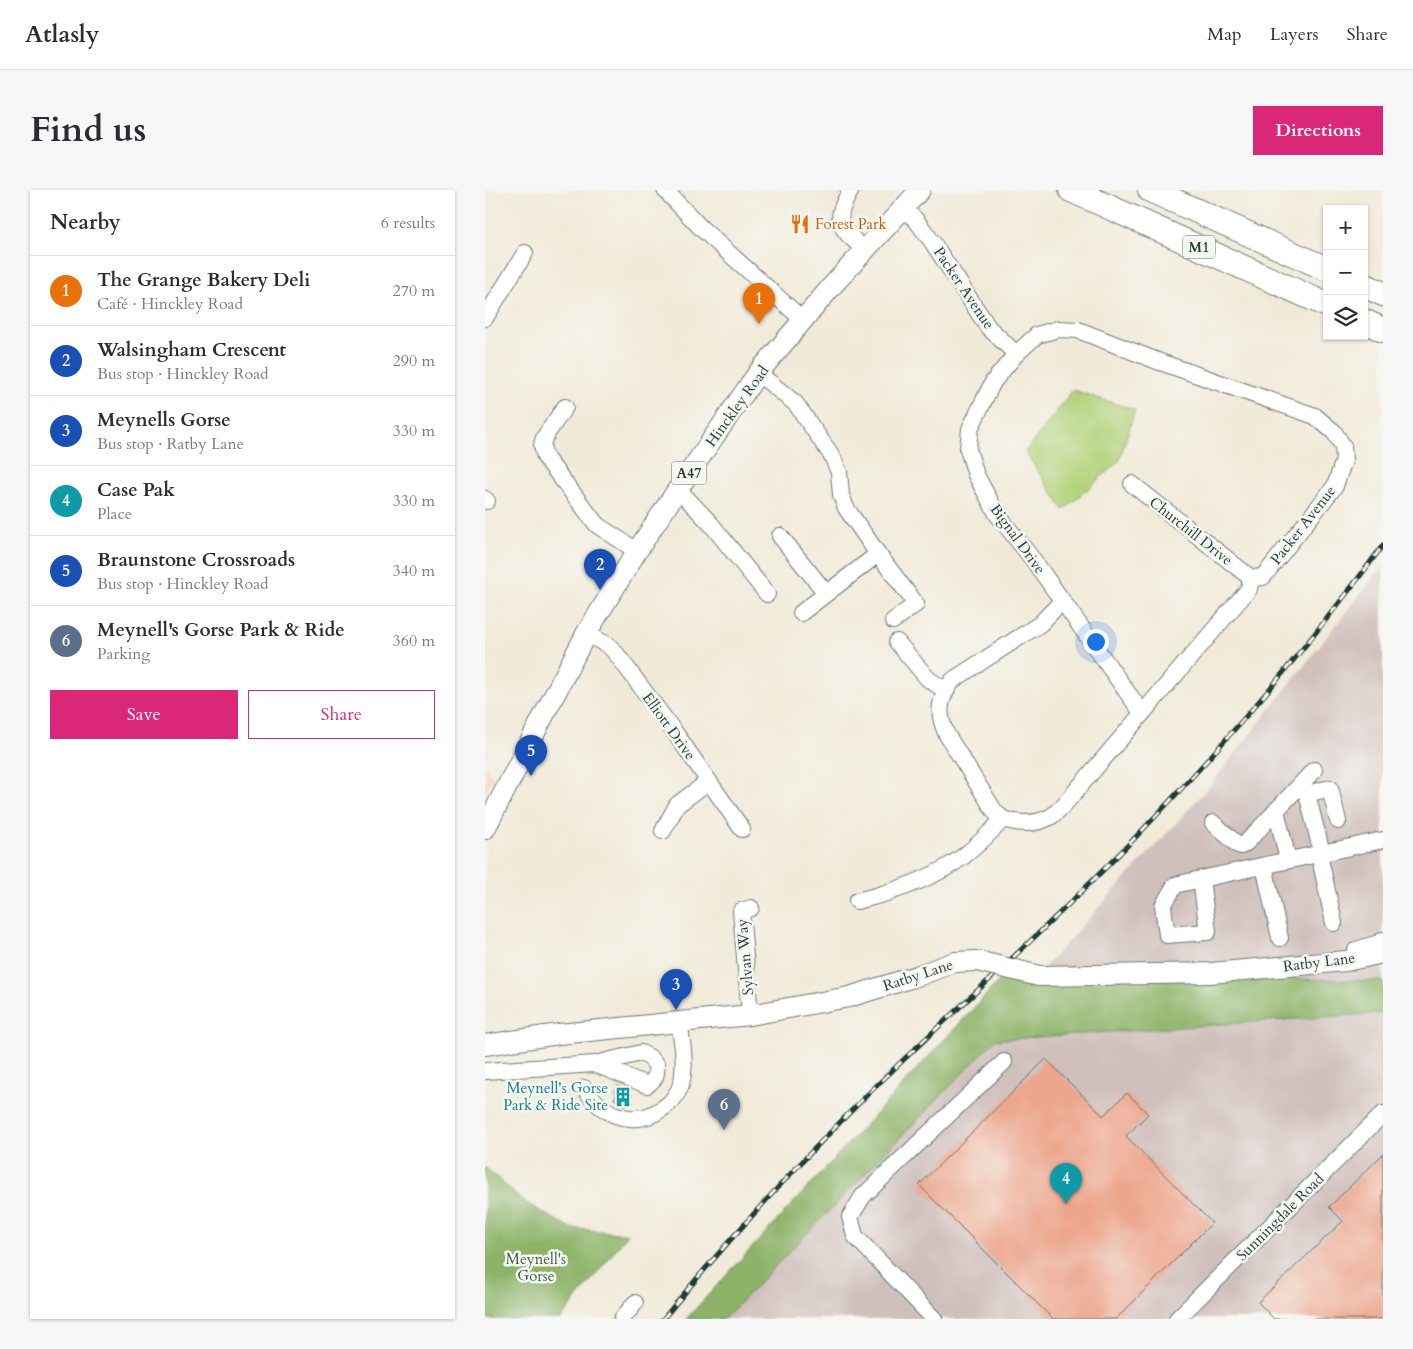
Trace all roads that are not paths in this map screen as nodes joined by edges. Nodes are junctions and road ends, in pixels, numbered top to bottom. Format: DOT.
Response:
graph roads {
  1 [pos="665,190"];
  2 [pos="851,190"];
  3 [pos="920,190"];
  4 [pos="1071,190"];
  5 [pos="1150,190"];
  6 [pos="903,208"];
  7 [pos="865,250"];
  8 [pos="525,254"];
  9 [pos="1323,267"];
  10 [pos="1368,287"];
  11 [pos="1383,294"];
  12 [pos="1323,302"];
  13 [pos="485,318"];
  14 [pos="803,320"];
  15 [pos="1368,323"];
  16 [pos="1383,330"];
  17 [pos="1017,354"];
  18 [pos="758,374"];
  19 [pos="565,407"];
  20 [pos="1132,484"];
  21 [pos="678,488"];
  22 [pos="780,536"];
  23 [pos="637,550"];
  24 [pos="878,554"];
  25 [pos="1251,578"];
  26 [pos="767,594"];
  27 [pos="825,594"];
  28 [pos="1062,601"];
  29 [pos="801,613"];
  30 [pos="893,621"];
  31 [pos="586,634"];
  32 [pos="897,642"];
  33 [pos="945,690"];
  34 [pos="1142,713"];
  35 [pos="1314,770"];
  36 [pos="709,782"];
  37 [pos="1276,810"];
  38 [pos="1003,819"];
  39 [pos="1338,821"];
  40 [pos="487,822"];
  41 [pos="1213,823"];
  42 [pos="742,829"];
  43 [pos="663,831"];
  44 [pos="1383,840"];
  45 [pos="1321,853"];
  46 [pos="1288,860"];
  47 [pos="1265,866"];
  48 [pos="1201,879"];
  49 [pos="857,901"];
  50 [pos="751,908"];
  51 [pos="1334,923"];
  52 [pos="1280,938"];
  53 [pos="1383,940"];
  54 [pos="1383,952"];
  55 [pos="1271,968"];
  56 [pos="750,1015"];
  57 [pos="679,1022"];
  58 [pos="485,1045"];
  59 [pos="1004,1062"];
  60 [pos="595,1064"];
  61 [pos="485,1071"];
  62 [pos="584,1088"];
  63 [pos="1383,1114"];
  64 [pos="635,1302"];
  65 [pos="622,1319"];
  66 [pos="934,1319"];
  67 [pos="1177,1319"];
  1 -- 14 [label="street"];
  2 -- 7 [label="street"];
  3 -- 6 [label="main road, Hinckley Road / A47"];
  4 -- 12 [label="highway, M1"];
  5 -- 9 [label="highway, M1"];
  6 -- 7 [label="main road, Hinckley Road / A47"];
  6 -- 17 [label="street, Packer Avenue"];
  7 -- 14 [label="main road, Hinckley Road / A47"];
  8 -- 13 [label="street"];
  10 -- 11 [label="highway"];
  14 -- 18 [label="main road, Hinckley Road / A47"];
  15 -- 16 [label="highway"];
  17 -- 25 [label="street, Packer Avenue"];
  17 -- 28 [label="street, Bignal Drive"];
  18 -- 21 [label="main road, Hinckley Road / A47"];
  18 -- 24 [label="street"];
  19 -- 23 [label="street"];
  20 -- 25 [label="street, Churchill Drive"];
  21 -- 23 [label="main road, Hinckley Road / A47"];
  21 -- 26 [label="street"];
  22 -- 27 [label="street"];
  23 -- 31 [label="main road, Hinckley Road / A47"];
  24 -- 27 [label="street"];
  24 -- 30 [label="street"];
  25 -- 34 [label="street"];
  27 -- 29 [label="street"];
  28 -- 33 [label="street"];
  28 -- 34 [label="street, Bignal Drive"];
  31 -- 36 [label="street, Elliott Drive"];
  31 -- 40 [label="main road, Hinckley Road / A47"];
  32 -- 33 [label="street"];
  33 -- 38 [label="street"];
  34 -- 38 [label="street"];
  35 -- 37 [label="street"];
  36 -- 42 [label="street, Elliott Drive"];
  36 -- 43 [label="street"];
  37 -- 41 [label="street"];
  37 -- 46 [label="street"];
  38 -- 49 [label="street"];
  39 -- 45 [label="street"];
  44 -- 45 [label="street"];
  45 -- 46 [label="street"];
  45 -- 51 [label="street"];
  46 -- 47 [label="street"];
  47 -- 48 [label="street"];
  47 -- 52 [label="street"];
  50 -- 56 [label="street, Sylvan Way"];
  53 -- 55 [label="street"];
  54 -- 55 [label="main road, Ratby Lane"];
  55 -- 56 [label="main road, Ratby Lane, bridge"];
  56 -- 57 [label="main road, Ratby Lane"];
  57 -- 58 [label="main road, Ratby Lane"];
  57 -- 62 [label="street"];
  59 -- 66 [label="street"];
  60 -- 61 [label="street"];
  63 -- 67 [label="street, Sunningdale Road"];
  64 -- 65 [label="street"];
}
